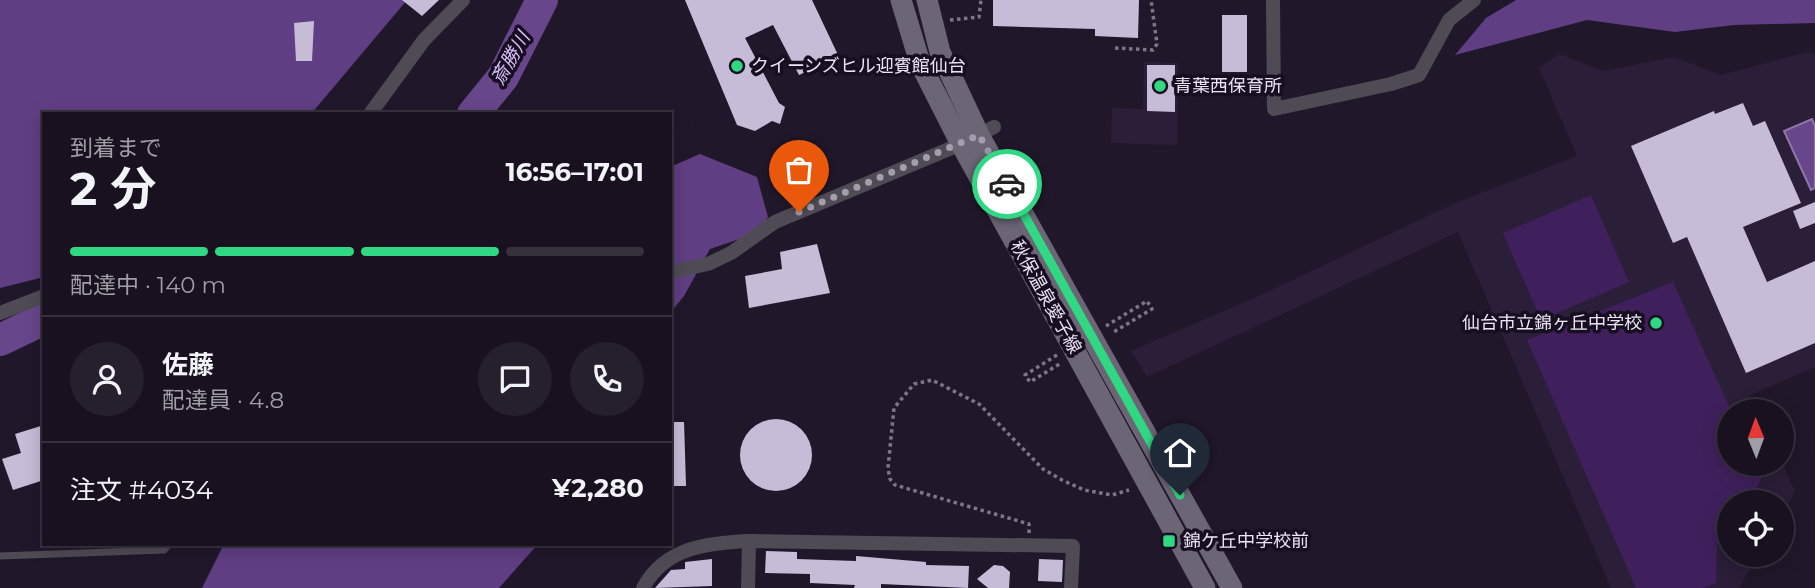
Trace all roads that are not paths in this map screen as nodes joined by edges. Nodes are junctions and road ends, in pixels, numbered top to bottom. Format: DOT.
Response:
graph roads {
  1 [pos="463,0"];
  2 [pos="901,0"];
  3 [pos="927,0"];
  4 [pos="1273,0"];
  5 [pos="1474,0"];
  6 [pos="370,112"];
  7 [pos="978,136"];
  8 [pos="672,272"];
  9 [pos="42,297"];
  10 [pos="0,313"];
  11 [pos="749,541"];
  12 [pos="167,546"];
  13 [pos="0,556"];
  14 [pos="643,588"];
  15 [pos="748,588"];
  16 [pos="1071,588"];
  17 [pos="1205,588"];
  18 [pos="1232,588"];
  1 -- 6 [label="street"];
  2 -- 7 [label="main road, 秋保温泉愛子線"];
  3 -- 7 [label="main road, 秋保温泉愛子線"];
  4 -- 5 [label="street"];
  7 -- 8 [label="street"];
  7 -- 17 [label="main road, 秋保温泉愛子線"];
  7 -- 18 [label="main road, 秋保温泉愛子線"];
  9 -- 10 [label="street"];
  11 -- 14 [label="street"];
  11 -- 15 [label="street"];
  11 -- 16 [label="street"];
  12 -- 13 [label="lane"];
}
